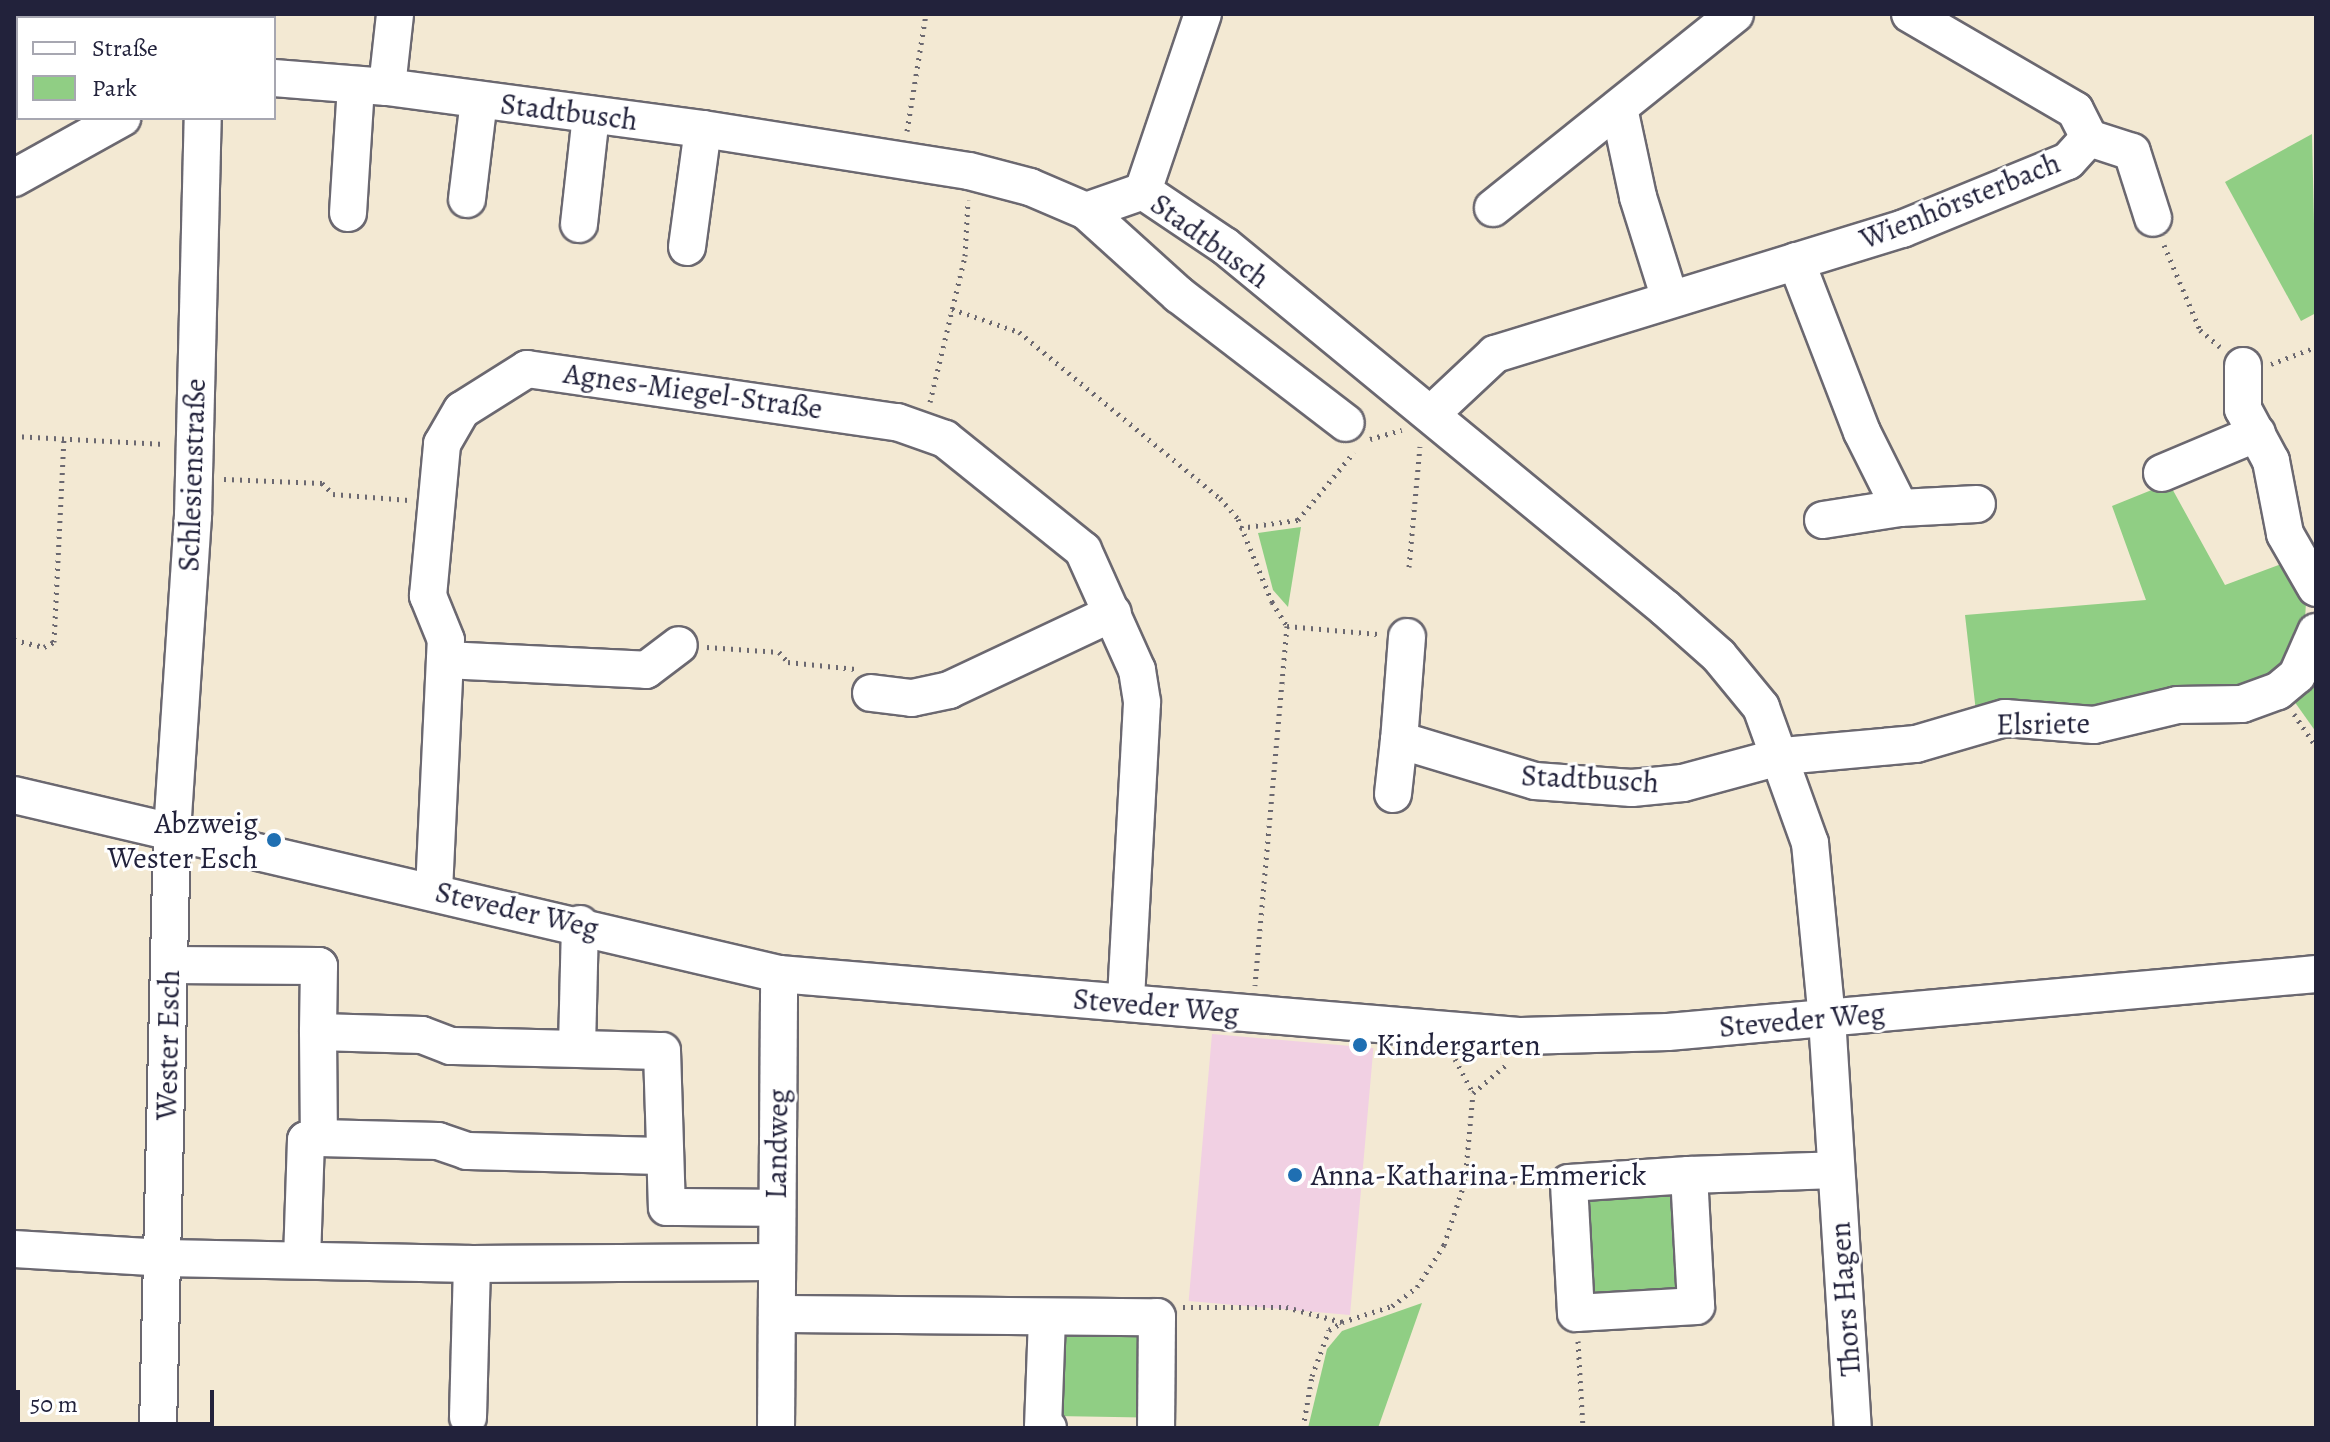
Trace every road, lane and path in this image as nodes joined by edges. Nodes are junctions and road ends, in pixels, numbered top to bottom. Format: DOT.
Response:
graph roads {
  1 [pos="395,14"];
  2 [pos="926,14"];
  3 [pos="1203,14"];
  4 [pos="1735,14"];
  5 [pos="1910,14"];
  6 [pos="276,78"];
  7 [pos="372,86"];
  8 [pos="479,100"];
  9 [pos="1619,108"];
  10 [pos="591,115"];
  11 [pos="118,120"];
  12 [pos="203,120"];
  13 [pos="703,129"];
  14 [pos="2089,138"];
  15 [pos="902,162"];
  16 [pos="969,171"];
  17 [pos="14,178"];
  18 [pos="1143,191"];
  19 [pos="467,199"];
  20 [pos="1493,208"];
  21 [pos="1086,211"];
  22 [pos="348,213"];
  23 [pos="2153,218"];
  24 [pos="579,224"];
  25 [pos="687,247"];
  26 [pos="1796,261"];
  27 [pos="1670,299"];
  28 [pos="952,309"];
  29 [pos="2316,347"];
  30 [pos="2243,366"];
  31 [pos="1431,414"];
  32 [pos="1346,423"];
  33 [pos="922,428"];
  34 [pos="2257,433"];
  35 [pos="14,436"];
  36 [pos="64,439"];
  37 [pos="193,460"];
  38 [pos="2162,473"];
  39 [pos="437,502"];
  40 [pos="1977,504"];
  41 [pos="1900,508"];
  42 [pos="1823,520"];
  43 [pos="1240,528"];
  44 [pos="1409,567"];
  45 [pos="2316,588"];
  46 [pos="1113,613"];
  47 [pos="1287,626"];
  48 [pos="2316,632"];
  49 [pos="1407,637"];
  50 [pos="14,640"];
  51 [pos="679,645"];
  52 [pos="445,660"];
  53 [pos="871,693"];
  54 [pos="1399,740"];
  55 [pos="1783,756"];
  56 [pos="1393,794"];
  57 [pos="14,795"];
  58 [pos="172,832"];
  59 [pos="434,891"];
  60 [pos="580,924"];
  61 [pos="170,965"];
  62 [pos="779,974"];
  63 [pos="2316,974"];
  64 [pos="1126,1002"];
  65 [pos="1254,1014"];
  66 [pos="1827,1018"];
  67 [pos="318,1032"];
  68 [pos="1521,1036"];
  69 [pos="577,1047"];
  70 [pos="319,1138"];
  71 [pos="662,1156"];
  72 [pos="1836,1170"];
  73 [pos="1689,1175"];
  74 [pos="1465,1181"];
  75 [pos="1569,1183"];
  76 [pos="776,1208"];
  77 [pos="14,1249"];
  78 [pos="164,1258"];
  79 [pos="302,1260"];
  80 [pos="775,1262"];
  81 [pos="472,1264"];
  82 [pos="1576,1313"];
  83 [pos="777,1314"];
  84 [pos="1157,1317"];
  85 [pos="1047,1318"];
  86 [pos="1342,1322"];
  87 [pos="468,1417"];
  88 [pos="158,1428"];
  89 [pos="776,1428"];
  90 [pos="1048,1428"];
  91 [pos="1156,1428"];
  92 [pos="1303,1428"];
  93 [pos="1583,1428"];
  94 [pos="1853,1428"];
  1 -- 7 [label="street"];
  2 -- 15 [label="path"];
  3 -- 18 [label="street"];
  4 -- 9 [label="street"];
  5 -- 14 [label="street, Wienhörsterbach"];
  6 -- 7 [label="street, Stadtbusch"];
  7 -- 8 [label="street, Stadtbusch"];
  7 -- 22 [label="street"];
  8 -- 10 [label="street, Stadtbusch"];
  8 -- 19 [label="street"];
  9 -- 20 [label="street"];
  9 -- 27 [label="street"];
  10 -- 13 [label="street, Stadtbusch"];
  10 -- 24 [label="street"];
  11 -- 17 [label="street"];
  12 -- 37 [label="street, Schlesienstraße"];
  13 -- 15 [label="street, Stadtbusch"];
  13 -- 25 [label="street"];
  14 -- 23 [label="street"];
  14 -- 26 [label="street, Wienhörsterbach"];
  15 -- 16 [label="street, Stadtbusch"];
  16 -- 21 [label="street, Stadtbusch"];
  16 -- 28 [label="path"];
  18 -- 21 [label="street, Stadtbusch"];
  18 -- 31 [label="street, Stadtbusch"];
  21 -- 32 [label="street"];
  23 -- 30 [label="path"];
  26 -- 27 [label="street, Wienhörsterbach"];
  26 -- 41 [label="street"];
  27 -- 31 [label="street, Wienhörsterbach"];
  28 -- 33 [label="path"];
  28 -- 43 [label="path"];
  29 -- 30 [label="path"];
  30 -- 34 [label="street"];
  31 -- 43 [label="path"];
  31 -- 44 [label="path"];
  31 -- 55 [label="street, Stadtbusch"];
  33 -- 39 [label="street, Agnes-Miegel-Straße"];
  33 -- 46 [label="street, Agnes-Miegel-Straße"];
  34 -- 38 [label="street"];
  34 -- 45 [label="street"];
  35 -- 36 [label="path"];
  36 -- 37 [label="path"];
  36 -- 50 [label="path"];
  37 -- 39 [label="path"];
  37 -- 58 [label="street, Schlesienstraße"];
  39 -- 52 [label="street, Agnes-Miegel-Straße"];
  40 -- 41 [label="street"];
  41 -- 42 [label="street"];
  43 -- 47 [label="path"];
  46 -- 53 [label="street"];
  46 -- 64 [label="street, Agnes-Miegel-Straße"];
  47 -- 49 [label="path"];
  47 -- 65 [label="path"];
  48 -- 55 [label="street, Elsriete"];
  49 -- 54 [label="street"];
  51 -- 52 [label="street"];
  51 -- 53 [label="path"];
  52 -- 59 [label="street, Agnes-Miegel-Straße"];
  54 -- 55 [label="street, Stadtbusch"];
  54 -- 56 [label="street"];
  55 -- 66 [label="street, Stadtbusch"];
  57 -- 58 [label="street, Steveder Weg"];
  58 -- 59 [label="street, Steveder Weg"];
  58 -- 61 [label="street, Wester Esch"];
  59 -- 60 [label="street, Steveder Weg"];
  60 -- 62 [label="street, Steveder Weg"];
  60 -- 69 [label="street"];
  61 -- 67 [label="street"];
  61 -- 78 [label="street, Wester Esch"];
  62 -- 64 [label="street, Steveder Weg"];
  62 -- 76 [label="street, Landweg"];
  63 -- 66 [label="street, Steveder Weg"];
  64 -- 65 [label="street, Steveder Weg"];
  65 -- 68 [label="street, Steveder Weg"];
  66 -- 68 [label="street, Steveder Weg"];
  66 -- 72 [label="street, Thors Hagen"];
  67 -- 69 [label="street"];
  67 -- 70 [label="street"];
  68 -- 74 [label="path"];
  69 -- 71 [label="street"];
  70 -- 71 [label="street"];
  70 -- 79 [label="street"];
  71 -- 76 [label="street"];
  72 -- 73 [label="street"];
  72 -- 94 [label="street, Thors Hagen"];
  73 -- 75 [label="street"];
  73 -- 82 [label="street"];
  74 -- 75 [label="path"];
  74 -- 86 [label="path"];
  75 -- 82 [label="street"];
  76 -- 80 [label="street, Landweg"];
  77 -- 78 [label="street"];
  78 -- 79 [label="street"];
  78 -- 88 [label="street, Wester Esch"];
  79 -- 81 [label="street"];
  80 -- 81 [label="street"];
  80 -- 83 [label="street, Landweg"];
  81 -- 87 [label="street"];
  82 -- 93 [label="path"];
  83 -- 85 [label="street"];
  83 -- 89 [label="street, Landweg"];
  84 -- 85 [label="street"];
  84 -- 86 [label="path"];
  84 -- 91 [label="street"];
  85 -- 90 [label="street"];
  86 -- 92 [label="path"];
}
